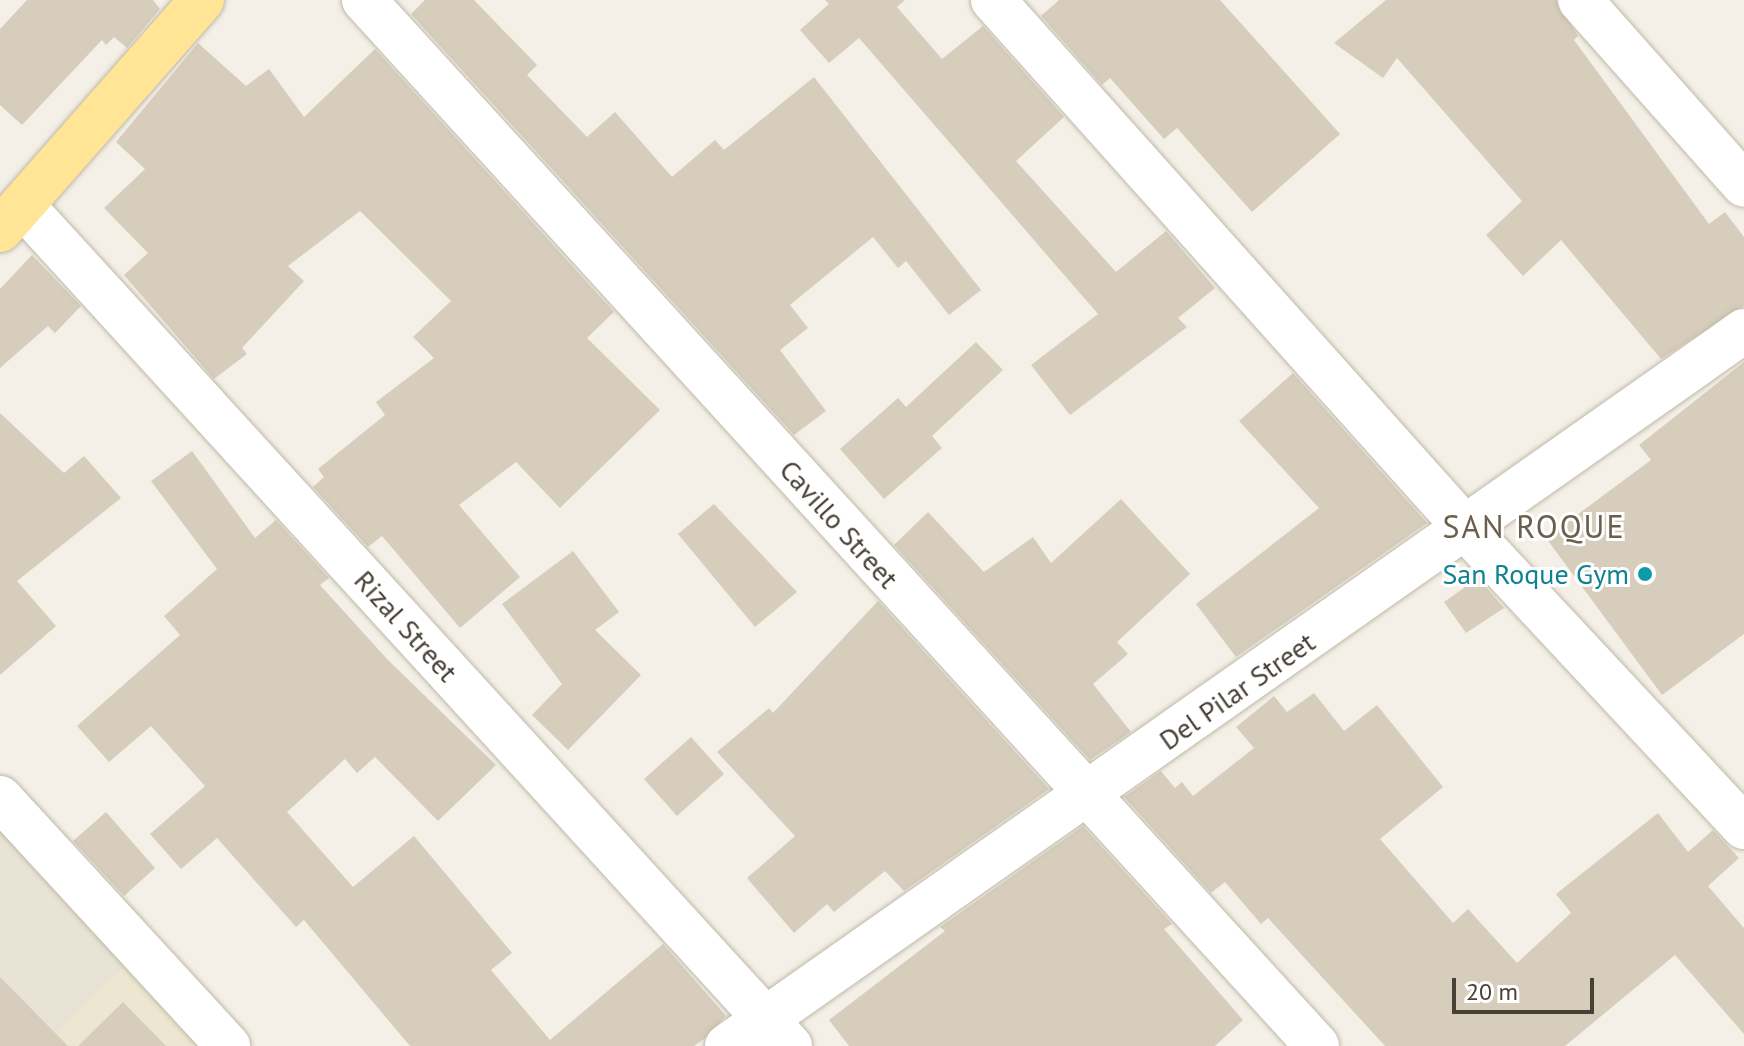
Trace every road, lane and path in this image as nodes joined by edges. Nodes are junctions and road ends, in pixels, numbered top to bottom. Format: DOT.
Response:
graph roads {
  1 [pos="202,0"];
  2 [pos="364,0"];
  3 [pos="993,0"];
  4 [pos="1580,0"];
  5 [pos="1744,185"];
  6 [pos="11,218"];
  7 [pos="1744,331"];
  8 [pos="1467,530"];
  9 [pos="1085,796"];
  10 [pos="0,798"];
  11 [pos="1744,827"];
  12 [pos="777,1032"];
  13 [pos="228,1046"];
  14 [pos="727,1046"];
  15 [pos="1317,1046"];
  1 -- 6 [label="main road"];
  2 -- 9 [label="street, Cavillo Street"];
  3 -- 8 [label="street"];
  4 -- 5 [label="street"];
  6 -- 12 [label="street, Rizal Street"];
  7 -- 8 [label="street, Del Pilar Street"];
  8 -- 9 [label="street, Del Pilar Street"];
  8 -- 11 [label="street"];
  9 -- 12 [label="street, Del Pilar Street"];
  9 -- 15 [label="street, Cavillo Street"];
  10 -- 13 [label="street"];
  12 -- 14 [label="street, Del Pilar Street"];
}
